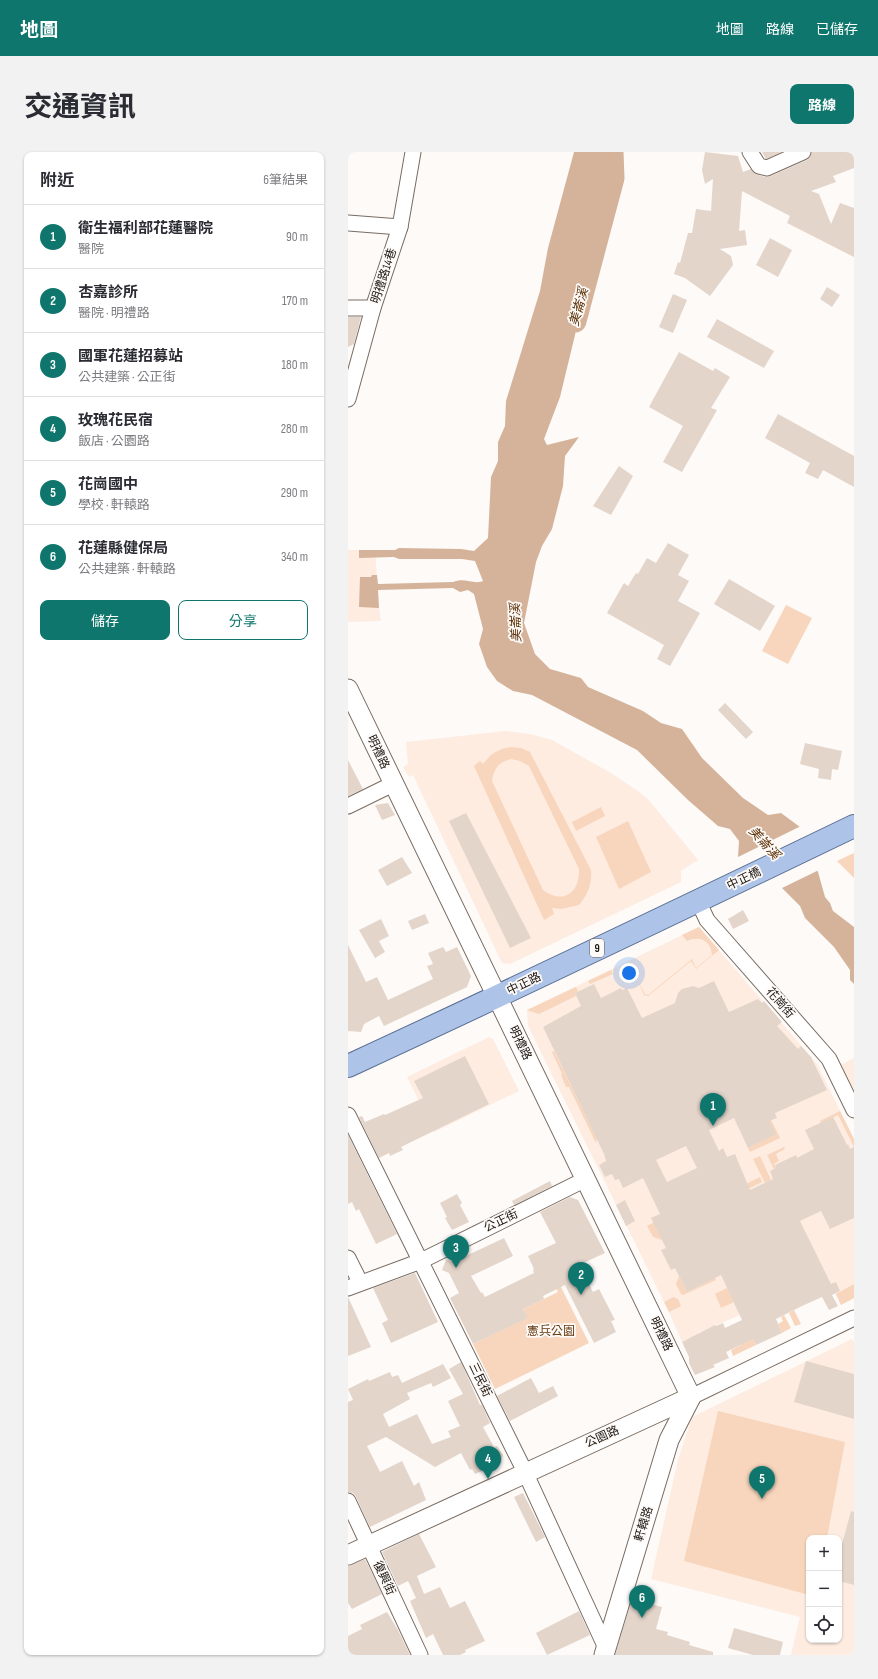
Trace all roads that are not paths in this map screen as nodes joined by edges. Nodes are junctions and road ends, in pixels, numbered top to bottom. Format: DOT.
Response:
graph roads {
  1 [pos="413,152"];
  2 [pos="750,152"];
  3 [pos="802,152"];
  4 [pos="348,223"];
  5 [pos="400,227"];
  6 [pos="348,308"];
  7 [pos="373,308"];
  8 [pos="348,399"];
  9 [pos="348,689"];
  10 [pos="393,784"];
  11 [pos="348,806"];
  12 [pos="854,826"];
  13 [pos="698,901"];
  14 [pos="497,997"];
  15 [pos="348,1066"];
  16 [pos="854,1110"];
  17 [pos="348,1115"];
  18 [pos="586,1180"];
  19 [pos="348,1258"];
  20 [pos="421,1261"];
  21 [pos="354,1285"];
  22 [pos="854,1318"];
  23 [pos="691,1397"];
  24 [pos="525,1472"];
  25 [pos="348,1501"];
  26 [pos="369,1545"];
  27 [pos="348,1555"];
  28 [pos="605,1652"];
  29 [pos="420,1655"];
  1 -- 5 [label="street, 明禮路14巷"];
  2 -- 3 [label="street"];
  4 -- 5 [label="street"];
  5 -- 7 [label="street, 明禮路14巷"];
  6 -- 7 [label="street"];
  7 -- 8 [label="street, 明禮路14巷"];
  9 -- 10 [label="street, 明禮路"];
  10 -- 11 [label="street"];
  10 -- 14 [label="street, 明禮路"];
  12 -- 13 [label="main road, 中正橋 / 9"];
  13 -- 14 [label="main road, 中正路 / 9"];
  13 -- 16 [label="street, 花崗街"];
  14 -- 15 [label="main road, 中正路 / 9"];
  14 -- 18 [label="street, 明禮路"];
  17 -- 20 [label="street, 三民街"];
  18 -- 20 [label="street, 公正街"];
  18 -- 23 [label="street, 明禮路"];
  19 -- 21 [label="street"];
  20 -- 21 [label="street, 公正街"];
  20 -- 24 [label="street, 三民街"];
  22 -- 23 [label="street, 公園路"];
  23 -- 24 [label="street, 公園路"];
  23 -- 28 [label="street, 軒轅路"];
  24 -- 26 [label="street, 公園路"];
  24 -- 28 [label="street, 三民街"];
  25 -- 26 [label="street, 復興街"];
  26 -- 27 [label="street, 公園路"];
  26 -- 29 [label="street, 復興街"];
}
